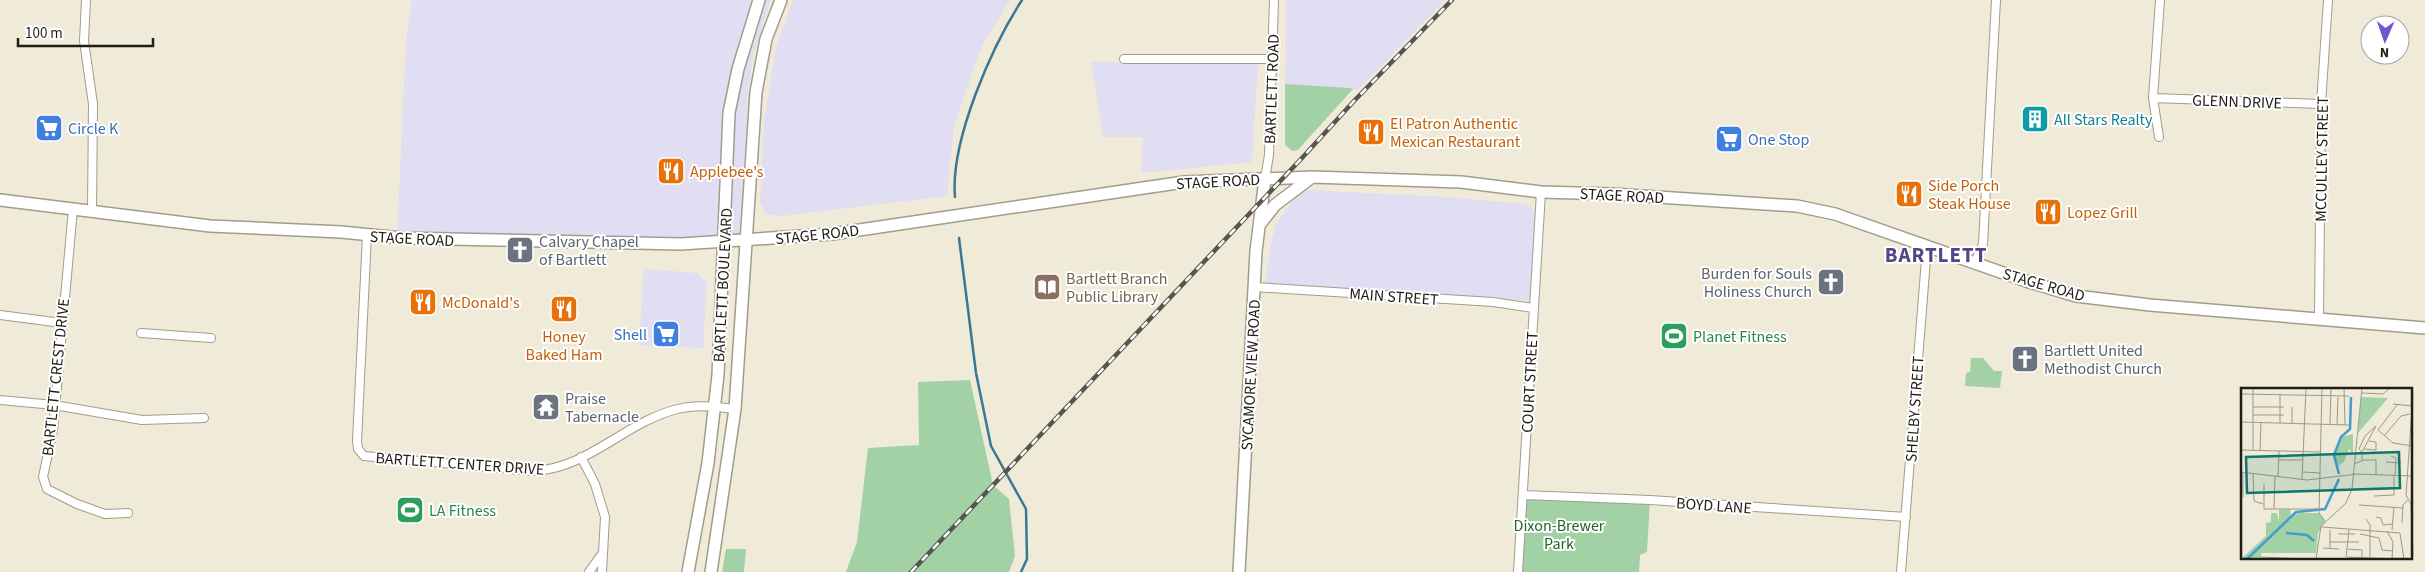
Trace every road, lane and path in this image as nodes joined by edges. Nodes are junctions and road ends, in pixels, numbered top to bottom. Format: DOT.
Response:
graph roads {
  1 [pos="86,0"];
  2 [pos="759,0"];
  3 [pos="780,0"];
  4 [pos="1274,0"];
  5 [pos="1996,0"];
  6 [pos="2160,0"];
  7 [pos="2328,0"];
  8 [pos="1124,59"];
  9 [pos="1271,59"];
  10 [pos="2153,98"];
  11 [pos="2321,104"];
  12 [pos="2159,137"];
  13 [pos="1312,177"];
  14 [pos="1265,178"];
  15 [pos="1541,192"];
  16 [pos="0,200"];
  17 [pos="73,209"];
  18 [pos="92,211"];
  19 [pos="1259,226"];
  20 [pos="367,235"];
  21 [pos="747,240"];
  22 [pos="725,241"];
  23 [pos="1927,246"];
  24 [pos="1975,262"];
  25 [pos="1254,286"];
  26 [pos="1533,308"];
  27 [pos="0,315"];
  28 [pos="2319,318"];
  29 [pos="62,323"];
  30 [pos="2425,328"];
  31 [pos="140,333"];
  32 [pos="211,338"];
  33 [pos="0,400"];
  34 [pos="54,405"];
  35 [pos="714,407"];
  36 [pos="735,409"];
  37 [pos="204,418"];
  38 [pos="581,457"];
  39 [pos="1522,495"];
  40 [pos="128,512"];
  41 [pos="1906,517"];
  42 [pos="602,554"];
  43 [pos="589,572"];
  44 [pos="602,572"];
  45 [pos="688,572"];
  46 [pos="711,572"];
  47 [pos="1239,572"];
  48 [pos="1518,572"];
  49 [pos="1901,572"];
  1 -- 18 [label="street"];
  2 -- 22 [label="main road, BARTLETT BOULEVARD"];
  3 -- 21 [label="main road, BARTLETT BOULEVARD"];
  4 -- 9 [label="street, BARTLETT ROAD"];
  5 -- 24 [label="street"];
  6 -- 10 [label="street"];
  7 -- 11 [label="street, MCCULLEY STREET"];
  8 -- 9 [label="street"];
  9 -- 14 [label="street, BARTLETT ROAD"];
  10 -- 11 [label="street, GLENN DRIVE"];
  10 -- 12 [label="street"];
  11 -- 28 [label="street, MCCULLEY STREET"];
  13 -- 14 [label="main road, STAGE ROAD"];
  13 -- 15 [label="main road, STAGE ROAD"];
  13 -- 19 [label="main road"];
  14 -- 19 [label="main road, SYCAMORE VIEW ROAD"];
  14 -- 21 [label="main road, STAGE ROAD"];
  15 -- 23 [label="main road, STAGE ROAD"];
  15 -- 26 [label="street, COURT STREET"];
  16 -- 17 [label="main road, STAGE ROAD"];
  17 -- 18 [label="main road, STAGE ROAD"];
  17 -- 29 [label="street, BARTLETT CREST DRIVE"];
  18 -- 20 [label="main road, STAGE ROAD"];
  19 -- 25 [label="main road, SYCAMORE VIEW ROAD"];
  20 -- 22 [label="main road, STAGE ROAD"];
  20 -- 38 [label="street, BARTLETT CENTER DRIVE"];
  21 -- 22 [label="main road, STAGE ROAD"];
  21 -- 36 [label="main road, BARTLETT BOULEVARD"];
  22 -- 35 [label="main road, BARTLETT BOULEVARD"];
  23 -- 24 [label="main road, STAGE ROAD"];
  23 -- 41 [label="street, SHELBY STREET"];
  24 -- 28 [label="main road, STAGE ROAD"];
  25 -- 26 [label="street, MAIN STREET"];
  25 -- 47 [label="main road, SYCAMORE VIEW ROAD"];
  26 -- 39 [label="street, COURT STREET"];
  27 -- 29 [label="street"];
  28 -- 30 [label="main road, STAGE ROAD"];
  29 -- 34 [label="street, BARTLETT CREST DRIVE"];
  31 -- 32 [label="street"];
  33 -- 34 [label="street"];
  34 -- 37 [label="street"];
  34 -- 40 [label="street, BARTLETT CREST DRIVE"];
  35 -- 36 [label="street, BARTLETT CENTER DRIVE"];
  35 -- 38 [label="street, BARTLETT CENTER DRIVE"];
  35 -- 45 [label="main road, BARTLETT BOULEVARD"];
  36 -- 46 [label="main road, BARTLETT BOULEVARD"];
  38 -- 42 [label="street"];
  39 -- 41 [label="street, BOYD LANE"];
  39 -- 48 [label="street, COURT STREET"];
  41 -- 49 [label="street, SHELBY STREET"];
  42 -- 43 [label="street"];
  42 -- 44 [label="street"];
}
